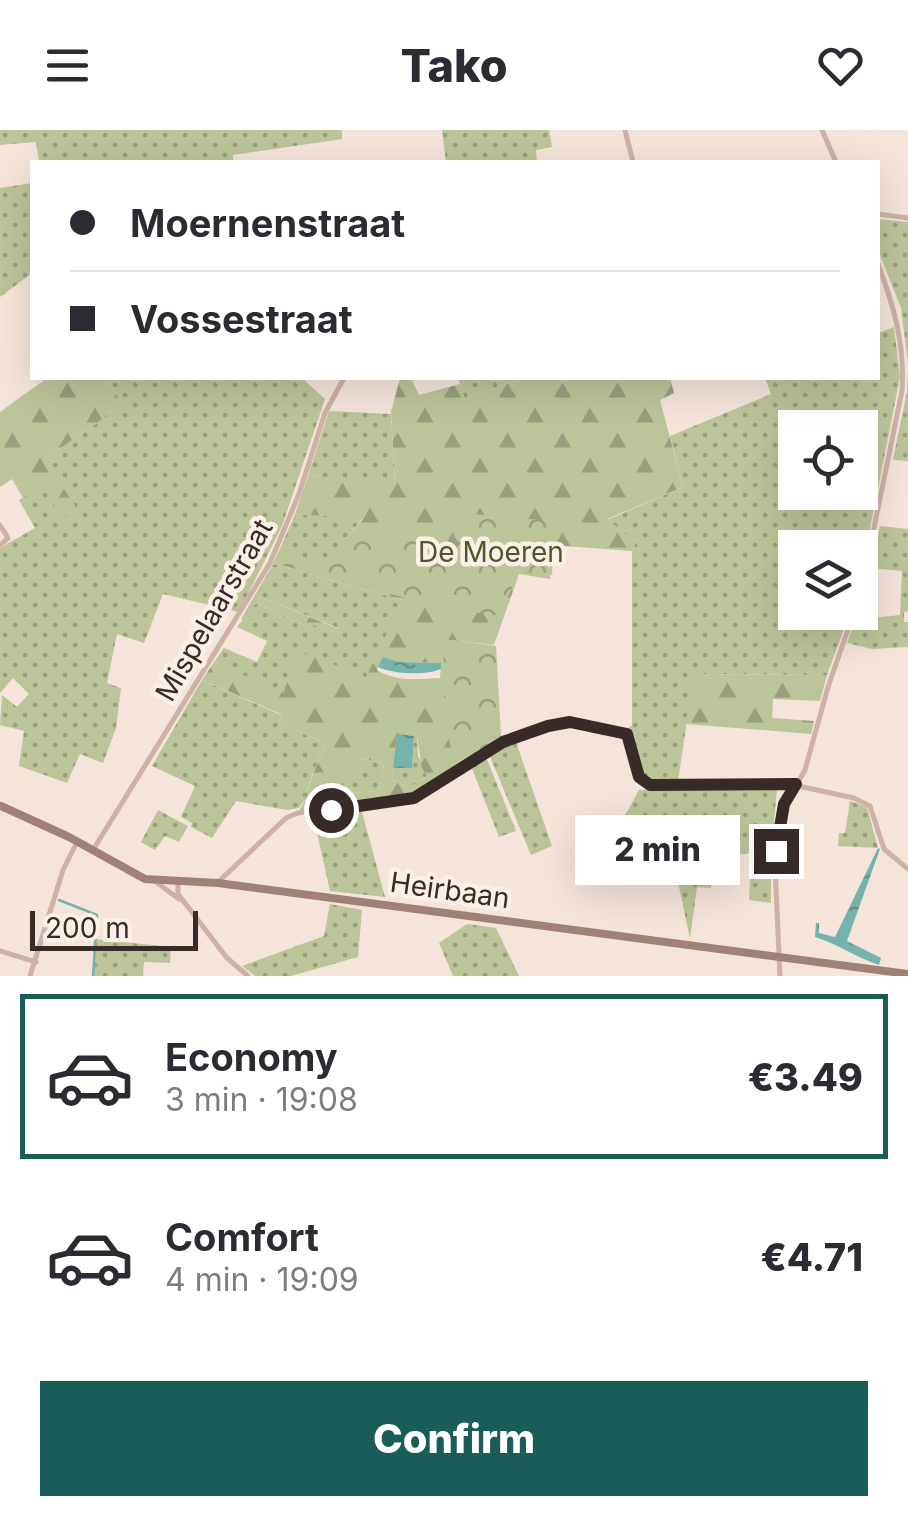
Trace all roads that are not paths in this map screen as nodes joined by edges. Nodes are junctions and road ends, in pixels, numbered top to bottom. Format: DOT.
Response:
graph roads {
  1 [pos="625,130"];
  2 [pos="822,130"];
  3 [pos="632,160"];
  4 [pos="835,160"];
  5 [pos="880,214"];
  6 [pos="908,218"];
  7 [pos="880,269"];
  8 [pos="343,380"];
  9 [pos="0,525"];
  10 [pos="874,530"];
  11 [pos="0,545"];
  12 [pos="848,630"];
  13 [pos="796,784"];
  14 [pos="0,806"];
  15 [pos="76,842"];
  16 [pos="92,850"];
  17 [pos="908,868"];
  18 [pos="154,881"];
  19 [pos="178,882"];
  20 [pos="218,883"];
  21 [pos="186,904"];
  22 [pos="0,951"];
  23 [pos="778,956"];
  24 [pos="36,962"];
  25 [pos="908,974"];
  26 [pos="30,976"];
  27 [pos="248,976"];
  28 [pos="780,976"];
  1 -- 3 [label="street"];
  2 -- 4 [label="street"];
  5 -- 6 [label="street"];
  7 -- 10 [label="street"];
  8 -- 16 [label="street, Mispelaarstraat"];
  9 -- 11 [label="street"];
  12 -- 13 [label="street"];
  13 -- 17 [label="street"];
  13 -- 20 [label="street"];
  13 -- 23 [label="street"];
  14 -- 15 [label="main road, Heirbaan"];
  15 -- 16 [label="main road, Heirbaan"];
  15 -- 24 [label="street"];
  16 -- 18 [label="main road, Heirbaan"];
  18 -- 19 [label="main road, Heirbaan"];
  18 -- 21 [label="street"];
  19 -- 20 [label="main road, Heirbaan"];
  19 -- 21 [label="street"];
  20 -- 23 [label="main road, Heirbaan"];
  21 -- 27 [label="street"];
  22 -- 24 [label="street"];
  23 -- 25 [label="main road, Heirbaan"];
  23 -- 28 [label="street"];
  24 -- 26 [label="street"];
}
